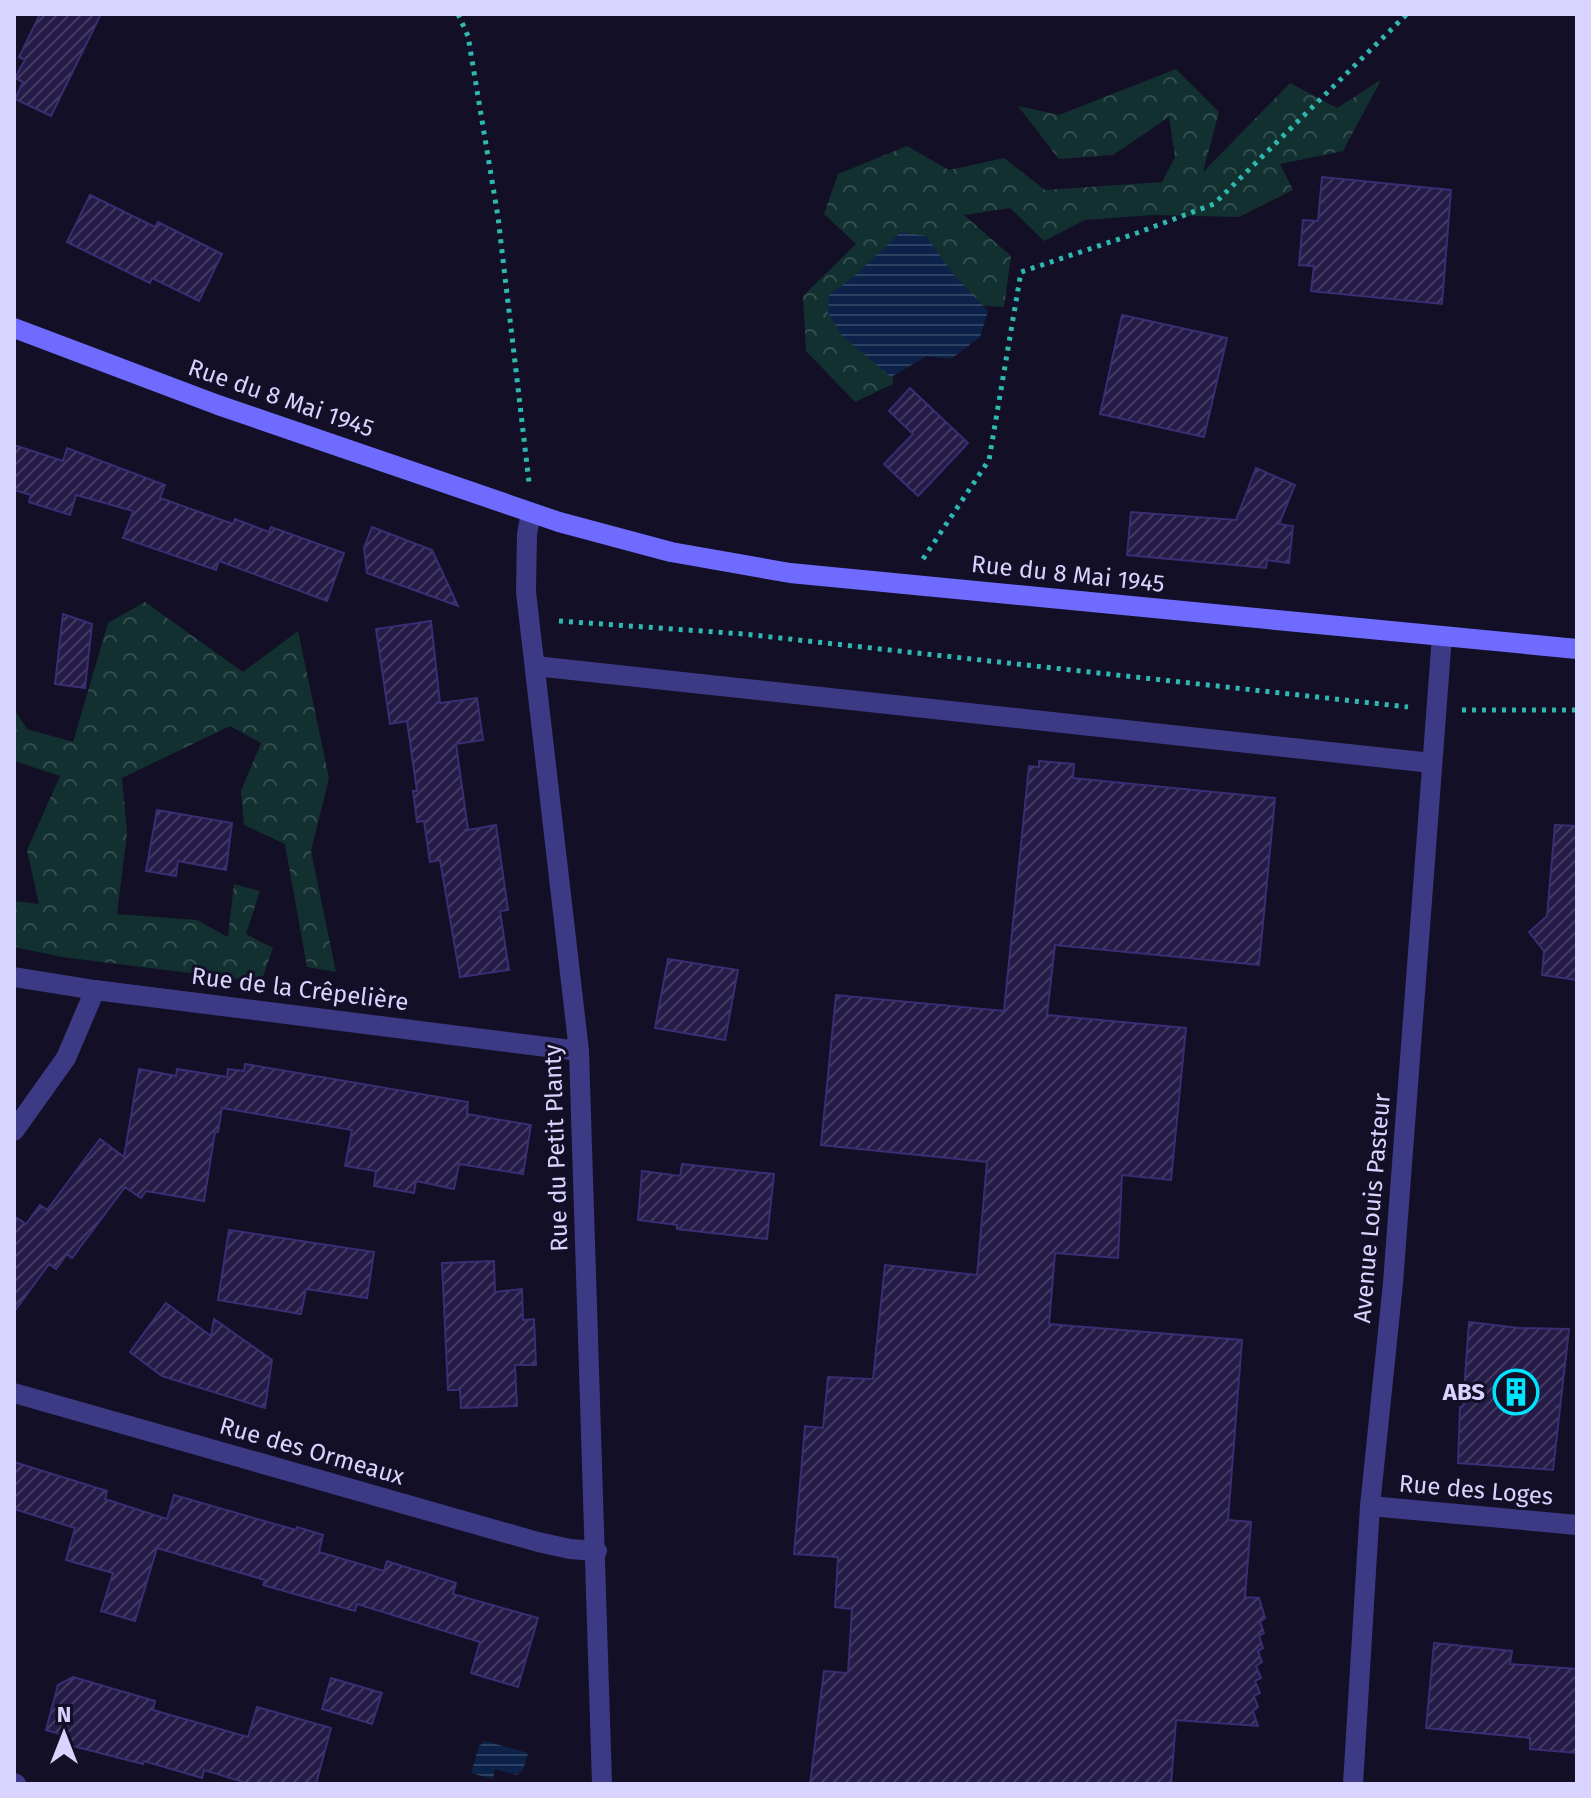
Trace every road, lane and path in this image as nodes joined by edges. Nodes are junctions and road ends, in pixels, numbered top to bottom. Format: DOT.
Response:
graph roads {
  1 [pos="458,14"];
  2 [pos="1407,14"];
  3 [pos="14,328"];
  4 [pos="531,513"];
  5 [pos="907,584"];
  6 [pos="529,615"];
  7 [pos="1442,636"];
  8 [pos="1577,649"];
  9 [pos="535,666"];
  10 [pos="1436,710"];
  11 [pos="1577,710"];
  12 [pos="1432,763"];
  13 [pos="14,977"];
  14 [pos="95,990"];
  15 [pos="579,1051"];
  16 [pos="14,1131"];
  17 [pos="14,1393"];
  18 [pos="1370,1506"];
  19 [pos="1577,1525"];
  20 [pos="597,1551"];
  21 [pos="602,1784"];
  22 [pos="1353,1784"];
  1 -- 4 [label="path"];
  2 -- 5 [label="path"];
  3 -- 4 [label="main road, Rue du 8 Mai 1945"];
  4 -- 5 [label="main road, Rue du 8 Mai 1945"];
  4 -- 6 [label="street, Rue du Petit Planty"];
  5 -- 7 [label="main road, Rue du 8 Mai 1945"];
  6 -- 9 [label="street, Rue du Petit Planty"];
  6 -- 10 [label="path"];
  7 -- 8 [label="main road, Rue du 8 Mai 1945"];
  7 -- 10 [label="street, Avenue Louis Pasteur"];
  9 -- 12 [label="street"];
  9 -- 15 [label="street, Rue du Petit Planty"];
  10 -- 11 [label="path"];
  10 -- 12 [label="street, Avenue Louis Pasteur"];
  12 -- 18 [label="street, Avenue Louis Pasteur"];
  13 -- 14 [label="street, Rue de la Crêpelière"];
  14 -- 15 [label="street, Rue de la Crêpelière"];
  14 -- 16 [label="street"];
  15 -- 20 [label="street, Rue du Petit Planty"];
  17 -- 20 [label="street, Rue des Ormeaux"];
  18 -- 19 [label="street, Rue des Loges"];
  18 -- 22 [label="street, Avenue Louis Pasteur"];
  20 -- 21 [label="street, Rue du Petit Planty"];
}
